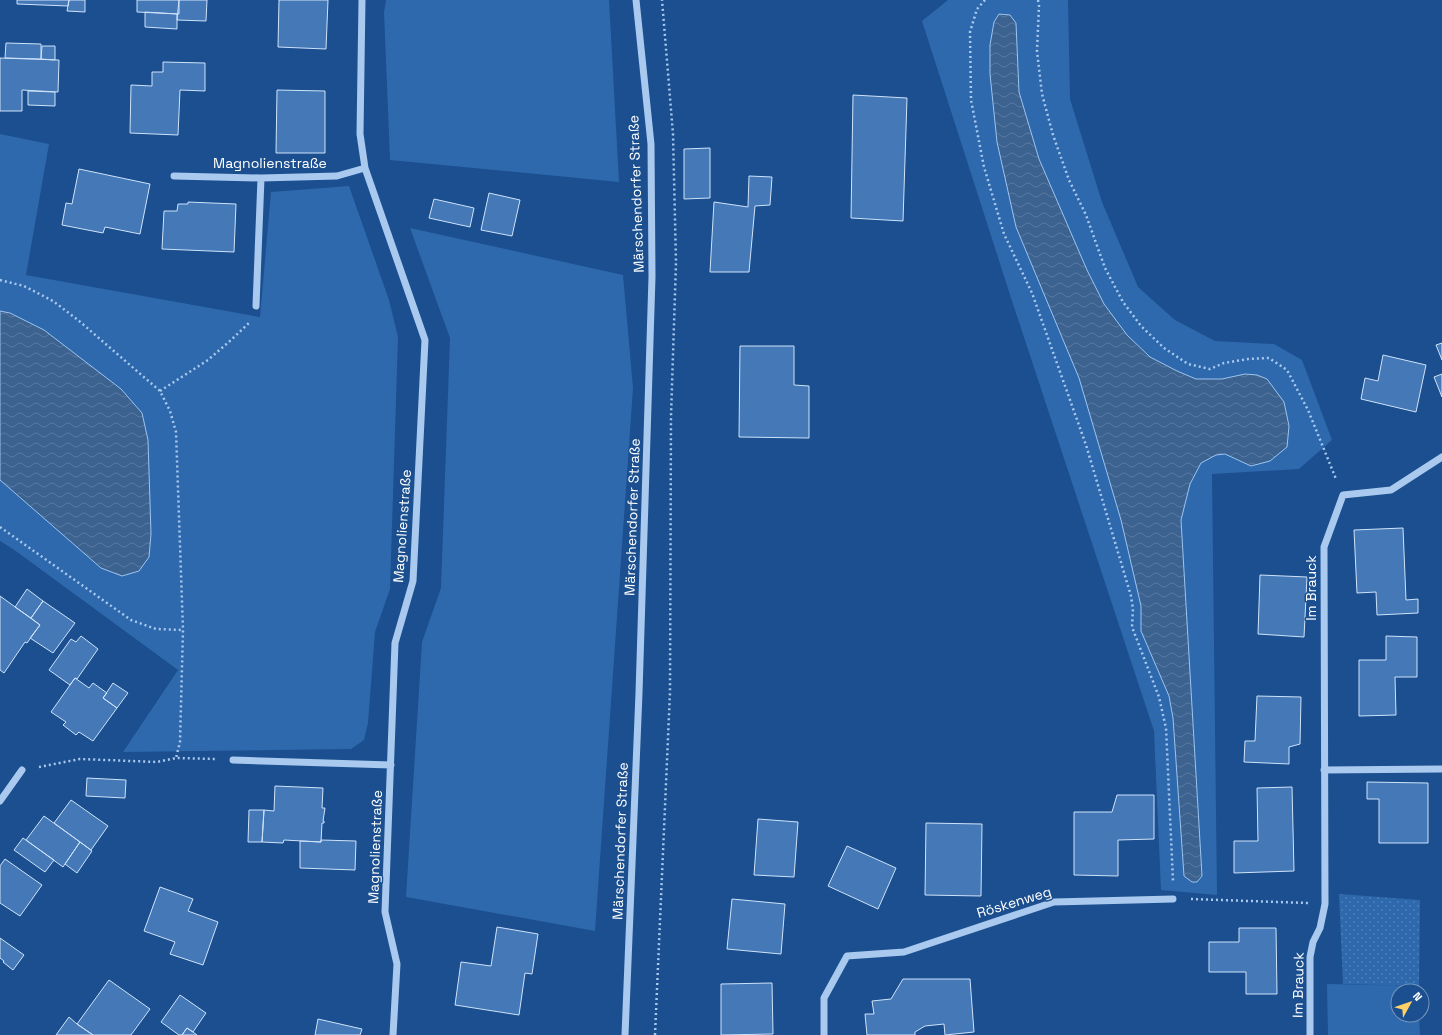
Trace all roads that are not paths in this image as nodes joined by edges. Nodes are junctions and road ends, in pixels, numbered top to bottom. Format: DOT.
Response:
graph roads {
  1 [pos="362,0"];
  2 [pos="636,0"];
  3 [pos="365,168"];
  4 [pos="174,176"];
  5 [pos="260,178"];
  6 [pos="256,306"];
  7 [pos="1442,457"];
  8 [pos="233,760"];
  9 [pos="391,765"];
  10 [pos="1442,769"];
  11 [pos="22,770"];
  12 [pos="1324,770"];
  13 [pos="0,801"];
  14 [pos="1173,899"];
  15 [pos="393,1035"];
  16 [pos="625,1035"];
  17 [pos="824,1035"];
  18 [pos="1310,1035"];
  1 -- 3 [label="street, Magnolienstraße"];
  2 -- 16 [label="street, Märschendorfer Straße"];
  3 -- 5 [label="street, Magnolienstraße"];
  3 -- 9 [label="street, Magnolienstraße"];
  4 -- 5 [label="street, Magnolienstraße"];
  5 -- 6 [label="street"];
  7 -- 12 [label="street, Im Brauck"];
  8 -- 9 [label="street"];
  9 -- 15 [label="street, Magnolienstraße"];
  10 -- 12 [label="street"];
  11 -- 13 [label="street"];
  12 -- 18 [label="street, Im Brauck"];
  14 -- 17 [label="street, Röskenweg"];
}
